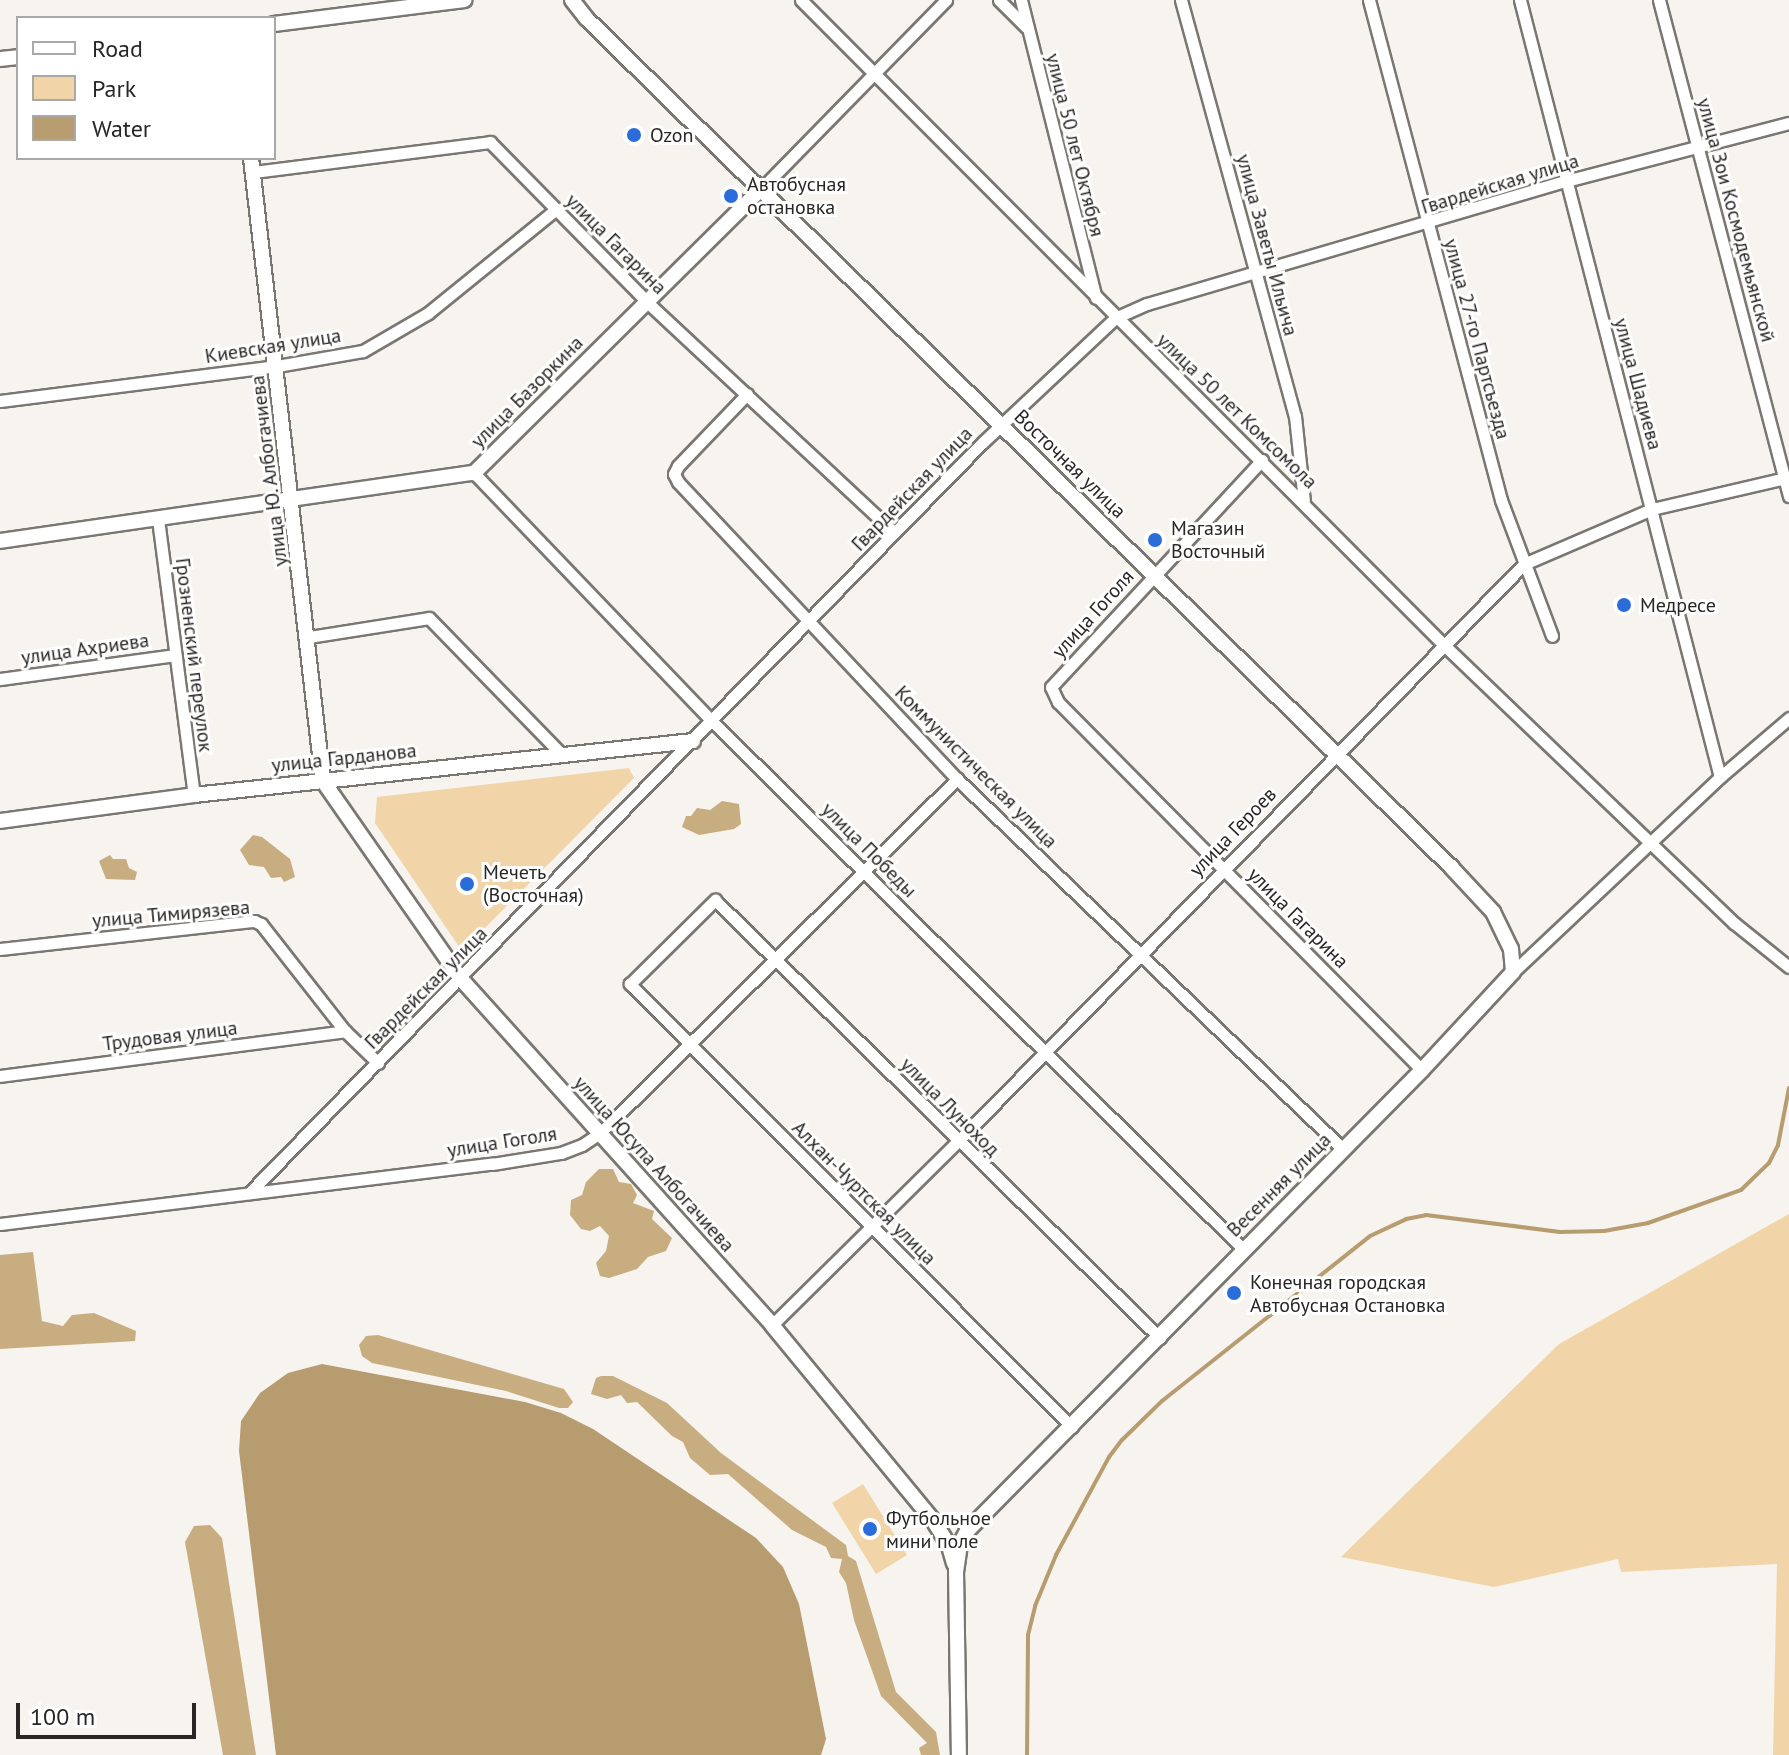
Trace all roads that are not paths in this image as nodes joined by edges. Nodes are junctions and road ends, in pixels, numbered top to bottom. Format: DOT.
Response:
graph roads {
  1 [pos="464,0"];
  2 [pos="572,0"];
  3 [pos="801,0"];
  4 [pos="946,0"];
  5 [pos="999,0"];
  6 [pos="1021,0"];
  7 [pos="1181,0"];
  8 [pos="1369,0"];
  9 [pos="1520,0"];
  10 [pos="1659,0"];
  11 [pos="276,24"];
  12 [pos="1026,27"];
  13 [pos="875,72"];
  14 [pos="1789,123"];
  15 [pos="1699,146"];
  16 [pos="252,165"];
  17 [pos="1566,181"];
  18 [pos="760,190"];
  19 [pos="555,210"];
  20 [pos="1428,225"];
  21 [pos="1256,274"];
  22 [pos="1096,299"];
  23 [pos="647,302"];
  24 [pos="1115,318"];
  25 [pos="277,366"];
  26 [pos="747,394"];
  27 [pos="0,401"];
  28 [pos="1001,424"];
  29 [pos="1262,460"];
  30 [pos="474,473"];
  31 [pos="1787,477"];
  32 [pos="1789,496"];
  33 [pos="293,499"];
  34 [pos="1304,501"];
  35 [pos="1652,509"];
  36 [pos="158,519"];
  37 [pos="894,532"];
  38 [pos="0,541"];
  39 [pos="1524,564"];
  40 [pos="1153,573"];
  41 [pos="809,619"];
  42 [pos="1552,636"];
  43 [pos="309,637"];
  44 [pos="1443,644"];
  45 [pos="175,655"];
  46 [pos="0,679"];
  47 [pos="1051,687"];
  48 [pos="1789,718"];
  49 [pos="713,722"];
  50 [pos="693,741"];
  51 [pos="562,755"];
  52 [pos="1333,755"];
  53 [pos="1720,777"];
  54 [pos="957,779"];
  55 [pos="323,781"];
  56 [pos="194,795"];
  57 [pos="0,821"];
  58 [pos="1651,843"];
  59 [pos="1224,868"];
  60 [pos="864,871"];
  61 [pos="0,949"];
  62 [pos="1140,954"];
  63 [pos="776,957"];
  64 [pos="1789,967"];
  65 [pos="1513,972"];
  66 [pos="461,979"];
  67 [pos="630,984"];
  68 [pos="345,1031"];
  69 [pos="690,1044"];
  70 [pos="1046,1051"];
  71 [pos="378,1063"];
  72 [pos="1422,1070"];
  73 [pos="0,1076"];
  74 [pos="600,1133"];
  75 [pos="958,1141"];
  76 [pos="1343,1149"];
  77 [pos="249,1193"];
  78 [pos="0,1224"];
  79 [pos="871,1225"];
  80 [pos="1243,1249"];
  81 [pos="772,1325"];
  82 [pos="1160,1338"];
  83 [pos="1072,1427"];
  84 [pos="956,1571"];
  85 [pos="959,1755"];
  1 -- 11 [label="street"];
  2 -- 18 [label="street, Восточная улица"];
  3 -- 13 [label="street, улица 50 лет Комсомола"];
  4 -- 13 [label="street, улица Базоркина"];
  5 -- 12 [label="street"];
  6 -- 12 [label="street, улица 50 лет Октября"];
  7 -- 21 [label="street, улица Заветы Ильича"];
  8 -- 20 [label="street, улица 27-го Партсъезда"];
  9 -- 17 [label="street, улица Шадиева"];
  10 -- 15 [label="street, улица Зои Космодемьянской"];
  12 -- 22 [label="street, улица 50 лет Октября"];
  13 -- 18 [label="street, улица Базоркина"];
  13 -- 22 [label="street, улица 50 лет Комсомола"];
  14 -- 15 [label="street, Гвардейская улица"];
  15 -- 17 [label="street, Гвардейская улица"];
  15 -- 31 [label="street, улица Зои Космодемьянской"];
  16 -- 19 [label="street, улица Гагарина"];
  16 -- 25 [label="street, улица Ю. Албогачиева"];
  17 -- 20 [label="street, Гвардейская улица"];
  17 -- 35 [label="street, улица Шадиева"];
  18 -- 23 [label="street, улица Базоркина"];
  18 -- 28 [label="street, Восточная улица"];
  19 -- 23 [label="street, улица Гагарина"];
  19 -- 25 [label="street, Киевская улица"];
  20 -- 21 [label="street, Гвардейская улица"];
  20 -- 39 [label="street, улица 27-го Партсъезда"];
  21 -- 24 [label="street, Гвардейская улица"];
  21 -- 34 [label="street, улица Заветы Ильича"];
  22 -- 24 [label="street, улица 50 лет Комсомола"];
  23 -- 26 [label="street, улица Гагарина"];
  23 -- 30 [label="street, улица Базоркина"];
  24 -- 28 [label="street, Гвардейская улица"];
  24 -- 29 [label="street, улица 50 лет Комсомола"];
  25 -- 27 [label="street, Киевская улица"];
  25 -- 33 [label="street, улица Ю. Албогачиева"];
  26 -- 37 [label="street, улица Гагарина"];
  26 -- 41 [label="street, Коммунистическая улица"];
  28 -- 37 [label="street, Гвардейская улица"];
  28 -- 40 [label="street, Восточная улица"];
  29 -- 34 [label="street, улица 50 лет Комсомола"];
  29 -- 40 [label="street, улица Гоголя"];
  30 -- 33 [label="street, улица Базоркина"];
  30 -- 49 [label="street, улица Победы"];
  31 -- 32 [label="street, улица Зои Космодемьянской"];
  31 -- 35 [label="street, улица Героев"];
  33 -- 36 [label="street, улица Базоркина"];
  33 -- 43 [label="street, улица Ю. Албогачиева"];
  34 -- 44 [label="street, улица 50 лет Комсомола"];
  35 -- 39 [label="street, улица Героев"];
  35 -- 53 [label="street, улица Шадиева"];
  36 -- 38 [label="street, улица Базоркина"];
  36 -- 45 [label="street, Грозненский переулок"];
  37 -- 41 [label="street, Гвардейская улица"];
  39 -- 42 [label="street, улица 27-го Партсъезда"];
  39 -- 44 [label="street, улица Героев"];
  40 -- 47 [label="street, улица Гоголя"];
  40 -- 52 [label="street, Восточная улица"];
  41 -- 49 [label="street, Гвардейская улица"];
  41 -- 54 [label="street, Коммунистическая улица"];
  43 -- 51 [label="street"];
  43 -- 55 [label="street, улица Ю. Албогачиева"];
  44 -- 52 [label="street, улица Героев"];
  44 -- 58 [label="street, улица 50 лет Комсомола"];
  45 -- 46 [label="street, улица Ахриева"];
  45 -- 56 [label="street, Грозненский переулок"];
  47 -- 59 [label="street, улица Гагарина"];
  48 -- 53 [label="street, Весенняя улица"];
  49 -- 50 [label="street, Гвардейская улица"];
  49 -- 60 [label="street, улица Победы"];
  50 -- 51 [label="street, улица Гарданова"];
  50 -- 66 [label="street, Гвардейская улица"];
  51 -- 55 [label="street, улица Гарданова"];
  52 -- 59 [label="street, улица Героев"];
  52 -- 65 [label="street, Восточная улица"];
  53 -- 58 [label="street, Весенняя улица"];
  54 -- 60 [label="street, улица Гоголя"];
  54 -- 62 [label="street, Коммунистическая улица"];
  55 -- 56 [label="street, улица Гарданова"];
  55 -- 66 [label="street, улица Юсупа Албогачиева"];
  56 -- 57 [label="street, улица Гарданова"];
  58 -- 64 [label="street, улица 50 лет Комсомола"];
  58 -- 65 [label="street, Весенняя улица"];
  59 -- 62 [label="street, улица Героев"];
  59 -- 72 [label="street, улица Гагарина"];
  60 -- 63 [label="street, улица Гоголя"];
  60 -- 70 [label="street, улица Победы"];
  61 -- 68 [label="street, улица Тимирязева"];
  62 -- 70 [label="street, улица Героев"];
  62 -- 76 [label="street, Коммунистическая улица"];
  63 -- 67 [label="street, улица Луноход"];
  63 -- 69 [label="street, улица Гоголя"];
  63 -- 75 [label="street, улица Луноход"];
  65 -- 72 [label="street, Весенняя улица"];
  66 -- 71 [label="street, Гвардейская улица"];
  66 -- 74 [label="street, улица Юсупа Албогачиева"];
  67 -- 69 [label="street, Алхан-Чуртская улица"];
  68 -- 71 [label="street, улица Тимирязева"];
  68 -- 73 [label="street, Трудовая улица"];
  69 -- 74 [label="street, улица Гоголя"];
  69 -- 79 [label="street, Алхан-Чуртская улица"];
  70 -- 75 [label="street, улица Героев"];
  70 -- 80 [label="street, улица Победы"];
  71 -- 77 [label="street, Гвардейская улица"];
  72 -- 76 [label="street, Весенняя улица"];
  74 -- 77 [label="street, улица Гоголя"];
  74 -- 81 [label="street, улица Юсупа Албогачиева"];
  75 -- 79 [label="street, улица Героев"];
  75 -- 82 [label="street, улица Луноход"];
  76 -- 80 [label="street, Весенняя улица"];
  77 -- 78 [label="street, улица Гоголя"];
  79 -- 81 [label="street, улица Героев"];
  79 -- 83 [label="street, Алхан-Чуртская улица"];
  80 -- 82 [label="street, Весенняя улица"];
  81 -- 84 [label="street, улица Юсупа Албогачиева"];
  82 -- 83 [label="street, Весенняя улица"];
  83 -- 84 [label="street, Весенняя улица"];
  84 -- 85 [label="street, Весенняя улица"];
}
